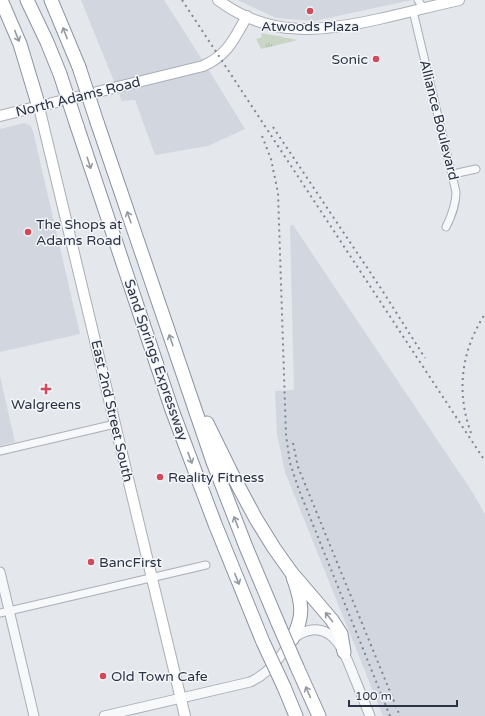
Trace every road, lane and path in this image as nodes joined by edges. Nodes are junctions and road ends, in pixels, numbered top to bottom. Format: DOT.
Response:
graph roads {
  1 [pos="1,0"];
  2 [pos="27,0"];
  3 [pos="51,0"];
  4 [pos="218,0"];
  5 [pos="459,0"];
  6 [pos="421,4"];
  7 [pos="413,11"];
  8 [pos="247,16"];
  9 [pos="39,107"];
  10 [pos="0,116"];
  11 [pos="476,169"];
  12 [pos="453,174"];
  13 [pos="446,227"];
  14 [pos="183,377"];
  15 [pos="115,424"];
  16 [pos="0,451"];
  17 [pos="206,565"];
  18 [pos="0,572"];
  19 [pos="291,572"];
  20 [pos="151,577"];
  21 [pos="5,612"];
  22 [pos="292,639"];
  23 [pos="344,652"];
  24 [pos="181,698"];
  25 [pos="34,716"];
  26 [pos="104,716"];
  27 [pos="185,716"];
  28 [pos="296,716"];
  29 [pos="319,716"];
  30 [pos="370,716"];
  1 -- 9 [label="highway, one-way"];
  2 -- 28 [label="highway, Sand Springs Expressway, one-way, bridge"];
  14 -- 3 [label="highway, Sand Springs Expressway, one-way, bridge"];
  4 -- 8 [label="main road"];
  5 -- 6 [label="main road"];
  6 -- 7 [label="main road"];
  7 -- 8 [label="main road"];
  7 -- 12 [label="street, Alliance Boulevard"];
  8 -- 9 [label="main road, North Adams Road"];
  9 -- 10 [label="main road, North Adams Road"];
  9 -- 15 [label="main road, East 2nd Street South"];
  11 -- 12 [label="street"];
  12 -- 13 [label="street, Alliance Boulevard"];
  14 -- 19 [label="highway"];
  29 -- 14 [label="highway, Sand Springs Expressway, one-way, bridge"];
  15 -- 16 [label="street"];
  15 -- 20 [label="main road, East 2nd Street South"];
  17 -- 20 [label="street"];
  18 -- 21 [label="street"];
  19 -- 22 [label="highway"];
  23 -- 19 [label="highway, one-way"];
  20 -- 21 [label="street"];
  20 -- 24 [label="main road, East 2nd Street South"];
  21 -- 25 [label="street"];
  22 -- 23 [label="street"];
  22 -- 24 [label="street"];
  23 -- 30 [label="street"];
  24 -- 26 [label="street"];
  24 -- 27 [label="main road, East 2nd Street South"];
}
